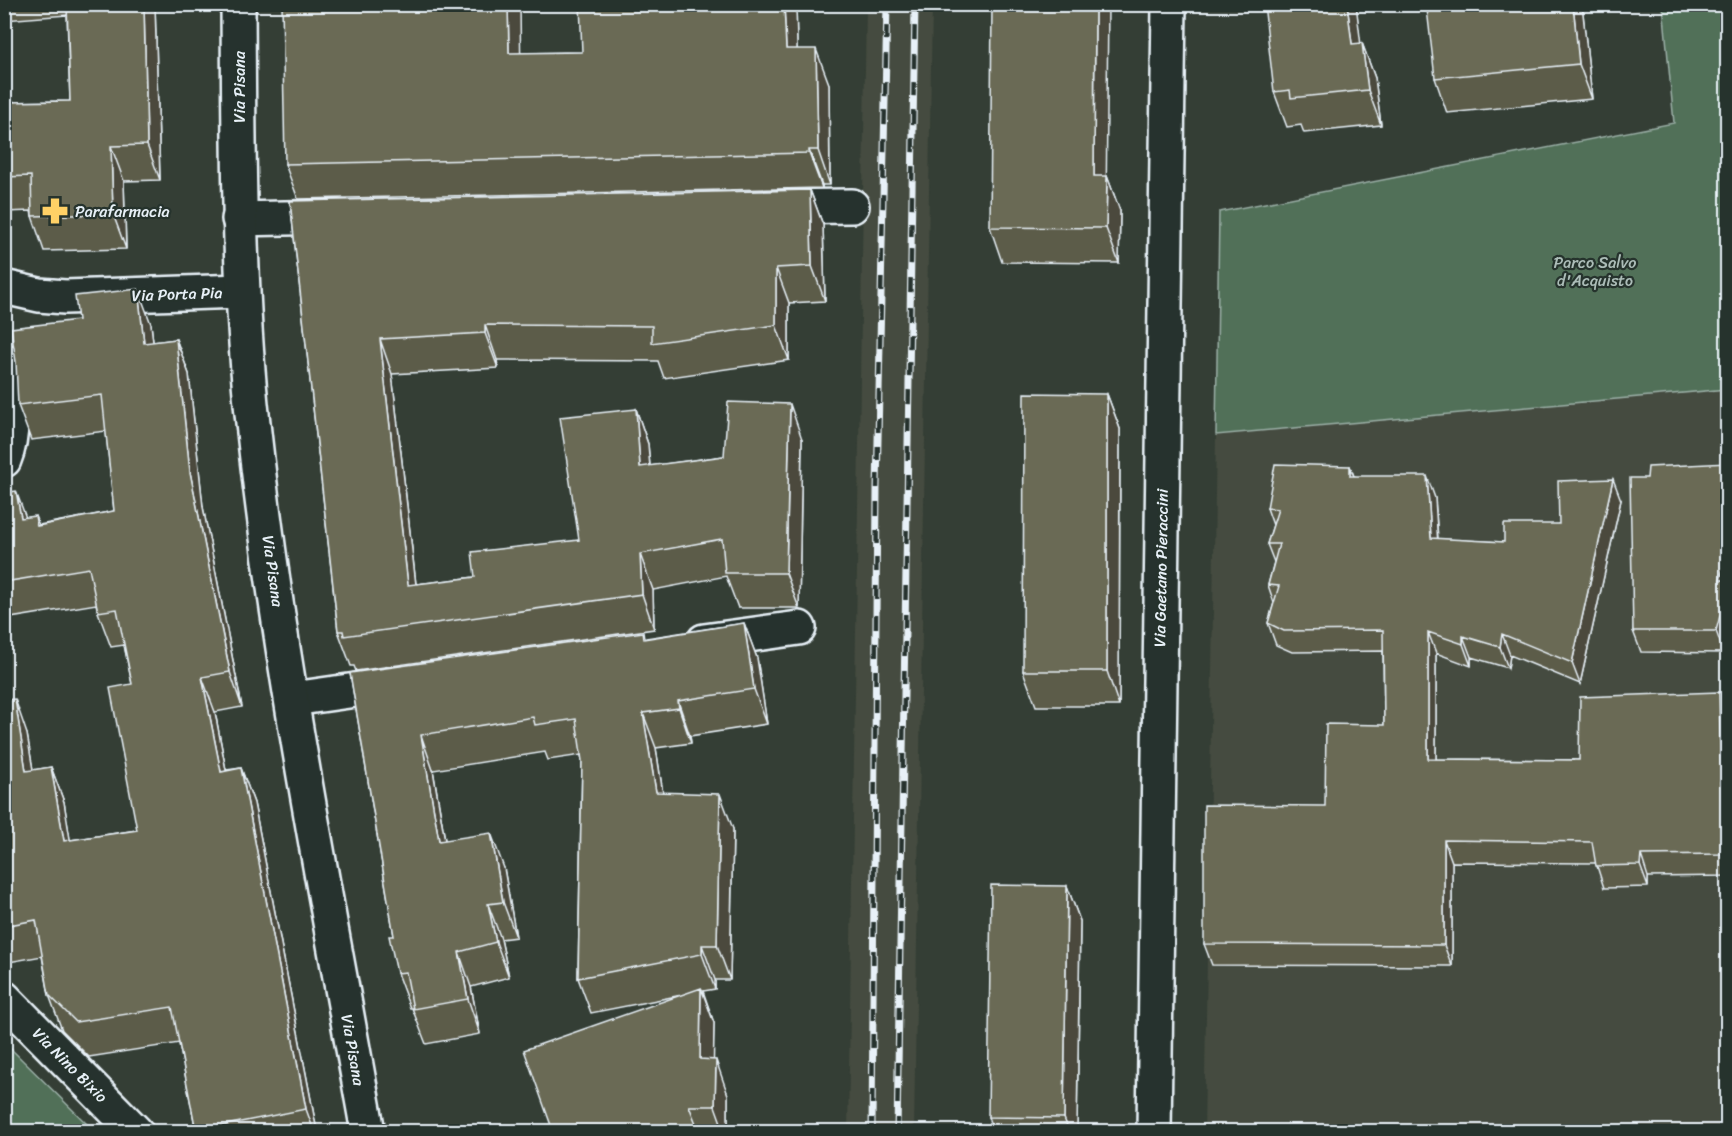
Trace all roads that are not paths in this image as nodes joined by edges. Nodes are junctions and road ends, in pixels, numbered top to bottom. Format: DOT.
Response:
graph roads {
  1 [pos="238,4"];
  2 [pos="1169,4"];
  3 [pos="852,206"];
  4 [pos="746,208"];
  5 [pos="368,216"];
  6 [pos="239,219"];
  7 [pos="4,287"];
  8 [pos="242,291"];
  9 [pos="4,361"];
  10 [pos="4,460"];
  11 [pos="799,628"];
  12 [pos="680,645"];
  13 [pos="431,679"];
  14 [pos="292,699"];
  15 [pos="4,998"];
  16 [pos="136,1131"];
  17 [pos="368,1131"];
  18 [pos="1154,1131"];
  1 -- 6 [label="street, Via Pisana"];
  2 -- 18 [label="street, Via Gaetano Pieraccini"];
  3 -- 4 [label="street"];
  5 -- 6 [label="street"];
  6 -- 8 [label="street, Via Pisana"];
  7 -- 8 [label="street, Via Porta Pia"];
  8 -- 14 [label="street, Via Pisana"];
  9 -- 10 [label="street"];
  11 -- 12 [label="street"];
  13 -- 14 [label="street"];
  14 -- 17 [label="street, Via Pisana"];
  15 -- 16 [label="street, Via Nino Bixio"];
}
